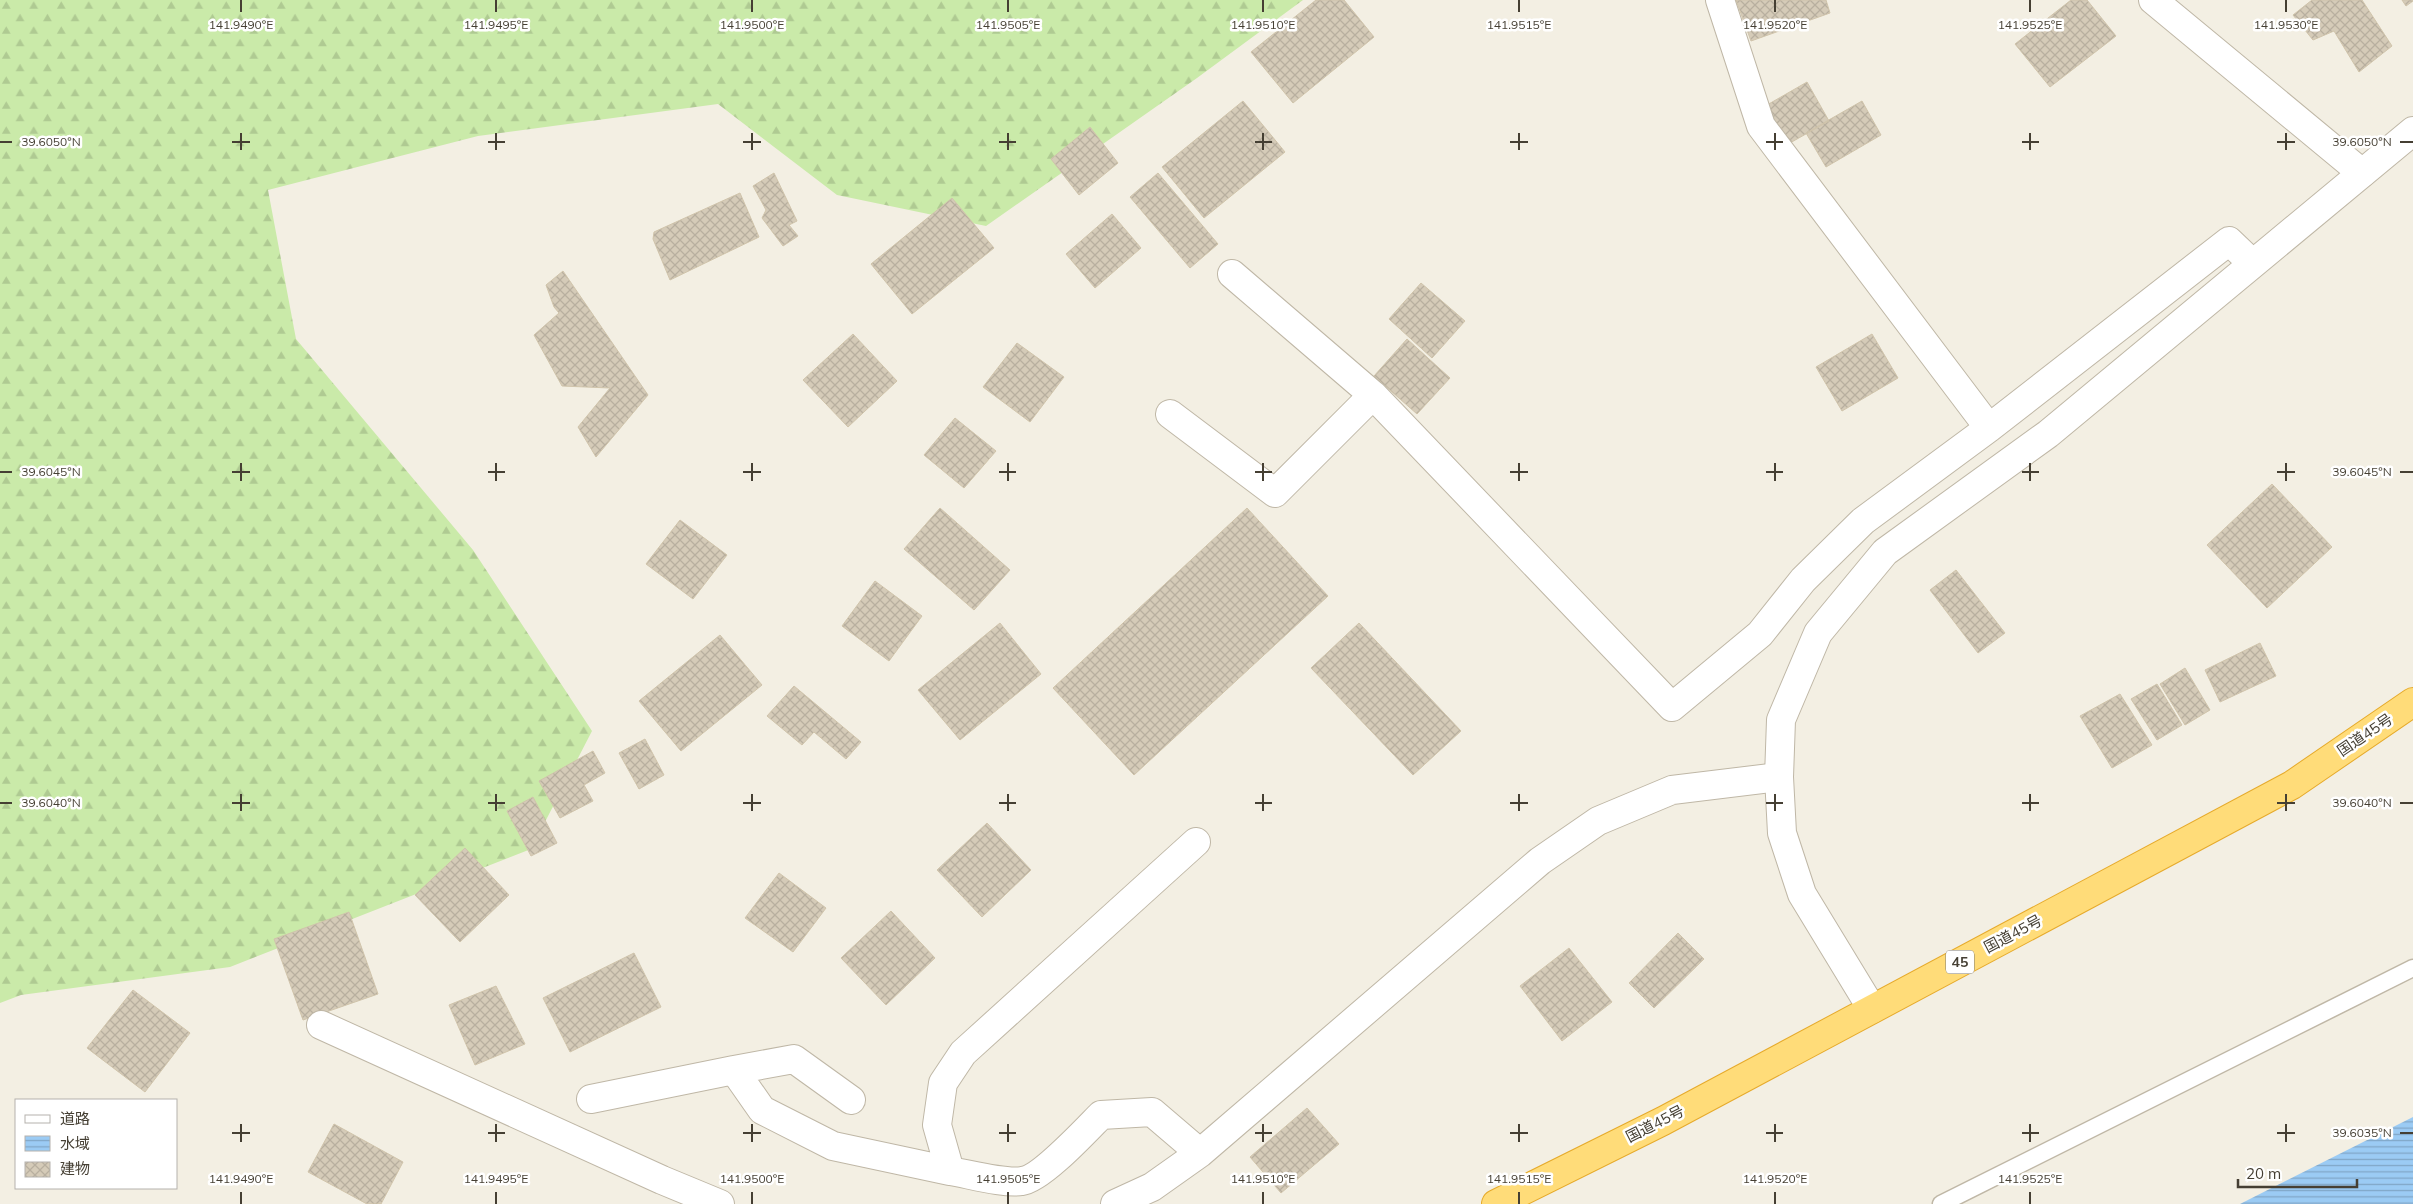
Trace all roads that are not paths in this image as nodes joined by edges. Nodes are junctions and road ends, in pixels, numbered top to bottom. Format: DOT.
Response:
graph roads {
  1 [pos="1720,0"];
  2 [pos="2153,0"];
  3 [pos="2413,131"];
  4 [pos="2362,173"];
  5 [pos="2252,263"];
  6 [pos="1232,274"];
  7 [pos="1373,395"];
  8 [pos="1170,414"];
  9 [pos="1989,428"];
  10 [pos="2413,702"];
  11 [pos="1779,777"];
  12 [pos="1196,842"];
  13 [pos="2413,968"];
  14 [pos="1872,1010"];
  15 [pos="321,1025"];
  16 [pos="734,1070"];
  17 [pos="591,1099"];
  18 [pos="851,1100"];
  19 [pos="1200,1153"];
  20 [pos="950,1171"];
  21 [pos="720,1204"];
  22 [pos="1115,1204"];
  23 [pos="1496,1204"];
  24 [pos="1941,1204"];
  1 -- 9 [label="street"];
  2 -- 4 [label="street"];
  3 -- 4 [label="street"];
  4 -- 5 [label="street"];
  5 -- 9 [label="street"];
  5 -- 11 [label="street"];
  6 -- 7 [label="street"];
  7 -- 8 [label="street"];
  7 -- 9 [label="street"];
  10 -- 14 [label="highway, 国道45号 / 45"];
  11 -- 14 [label="street"];
  11 -- 19 [label="street"];
  12 -- 20 [label="street"];
  13 -- 24 [label="lane"];
  14 -- 23 [label="highway, 国道45号 / 45"];
  15 -- 21 [label="street"];
  16 -- 17 [label="street"];
  16 -- 18 [label="street"];
  16 -- 20 [label="street"];
  19 -- 20 [label="street"];
  19 -- 22 [label="street"];
}
